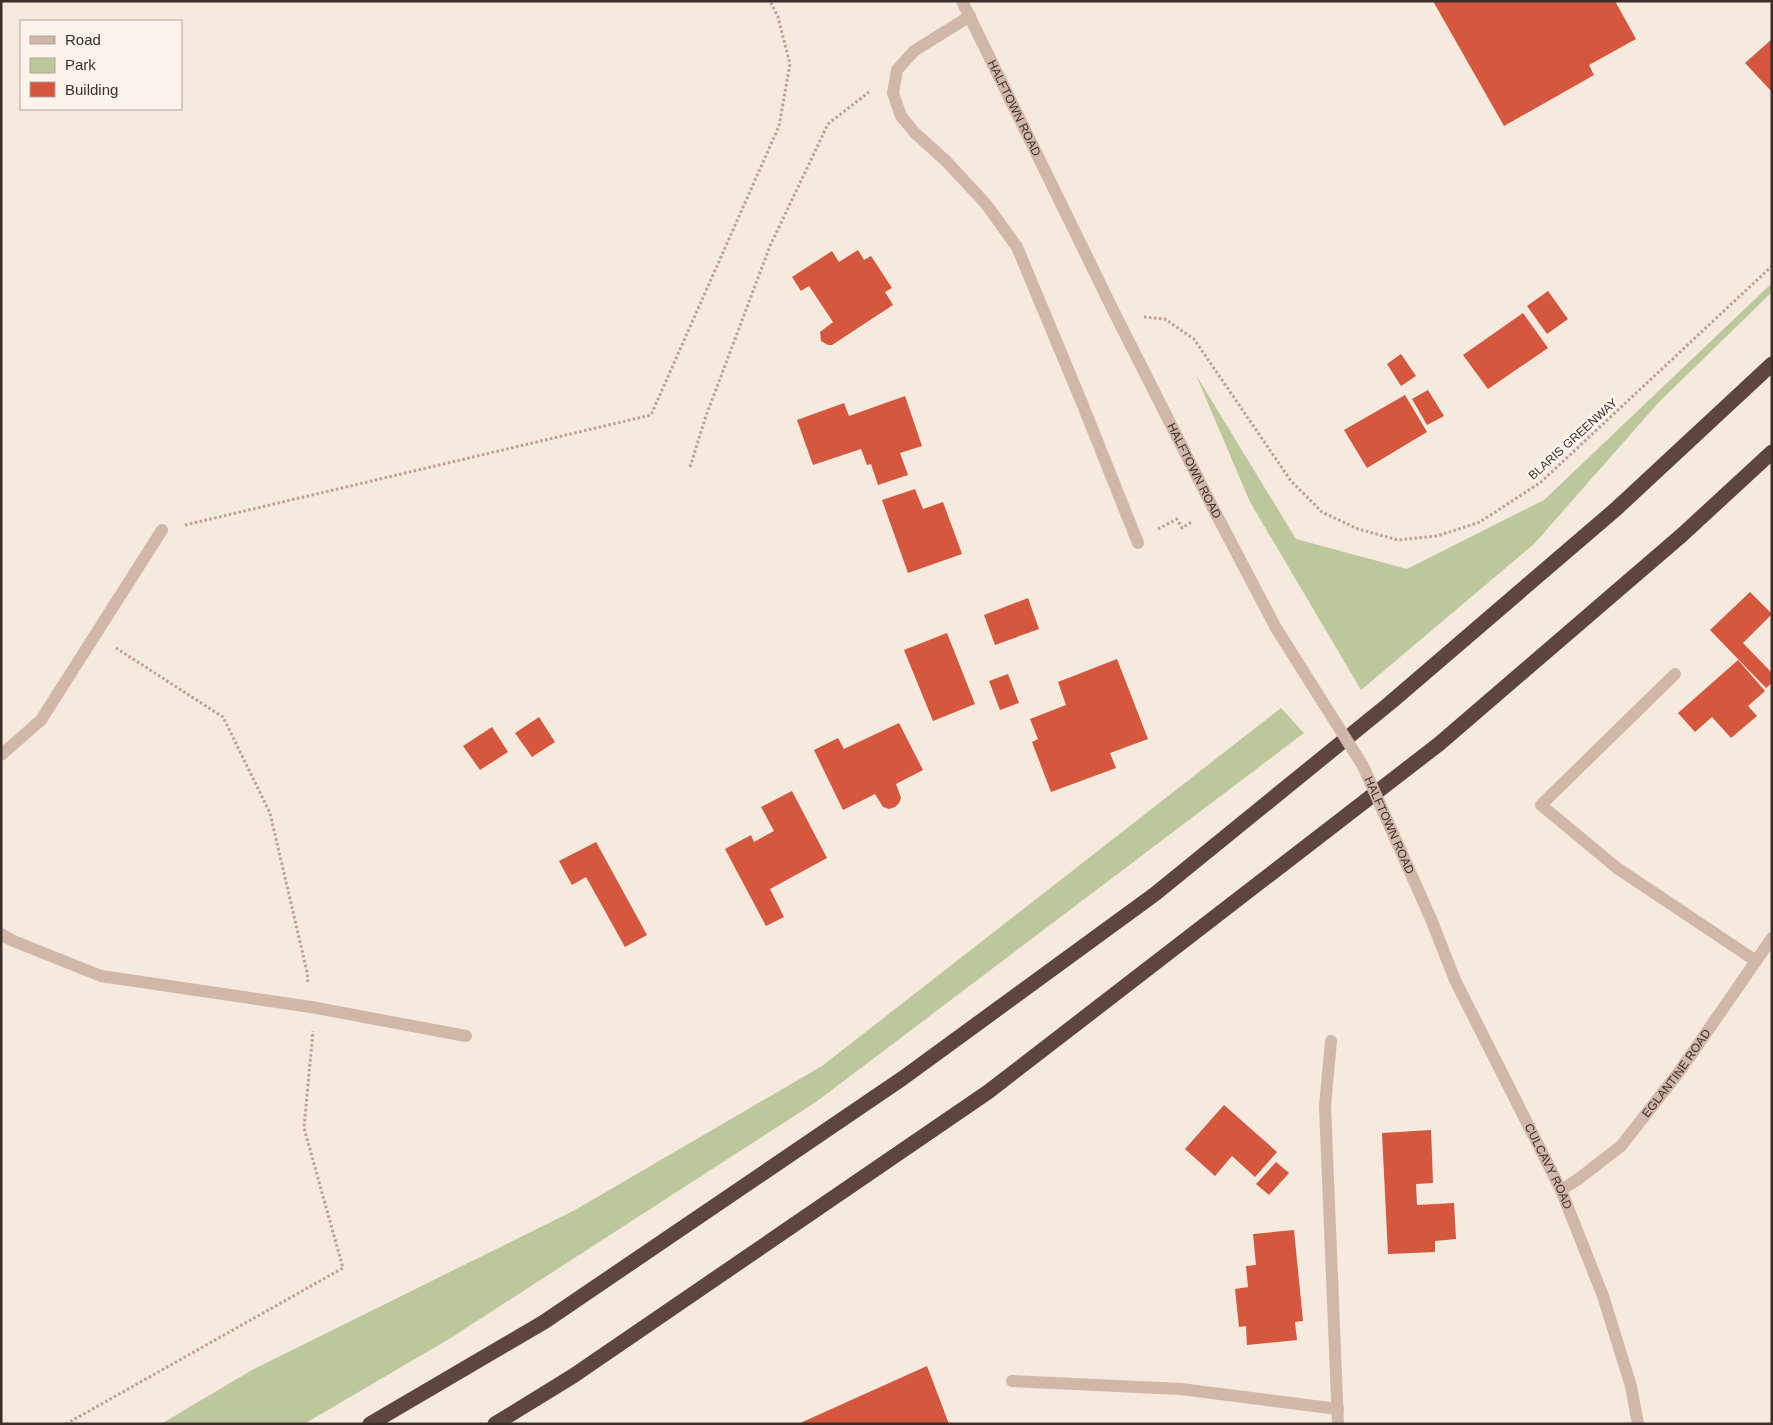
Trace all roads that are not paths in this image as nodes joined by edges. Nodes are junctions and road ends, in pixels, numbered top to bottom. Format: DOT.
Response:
graph roads {
  1 [pos="962,1"];
  2 [pos="970,16"];
  3 [pos="1772,364"];
  4 [pos="1772,452"];
  5 [pos="162,530"];
  6 [pos="1138,543"];
  7 [pos="1675,674"];
  8 [pos="1,755"];
  9 [pos="1431,919"];
  10 [pos="1,934"];
  11 [pos="1772,938"];
  12 [pos="1756,961"];
  13 [pos="466,1036"];
  14 [pos="1331,1041"];
  15 [pos="1561,1190"];
  16 [pos="1012,1381"];
  17 [pos="1338,1410"];
  18 [pos="370,1424"];
  19 [pos="495,1424"];
  20 [pos="1338,1424"];
  21 [pos="1638,1424"];
  1 -- 2 [label="street, HALFTOWN ROAD"];
  2 -- 6 [label="street"];
  2 -- 9 [label="street, HALFTOWN ROAD, bridge"];
  3 -- 18 [label="highway"];
  4 -- 19 [label="highway"];
  5 -- 8 [label="street"];
  7 -- 12 [label="street"];
  9 -- 15 [label="street, CULCAVY ROAD"];
  10 -- 13 [label="street"];
  11 -- 12 [label="street, EGLANTINE ROAD"];
  12 -- 15 [label="street, EGLANTINE ROAD"];
  14 -- 17 [label="street"];
  15 -- 21 [label="street, CULCAVY ROAD"];
  16 -- 17 [label="street"];
  17 -- 20 [label="street"];
}
